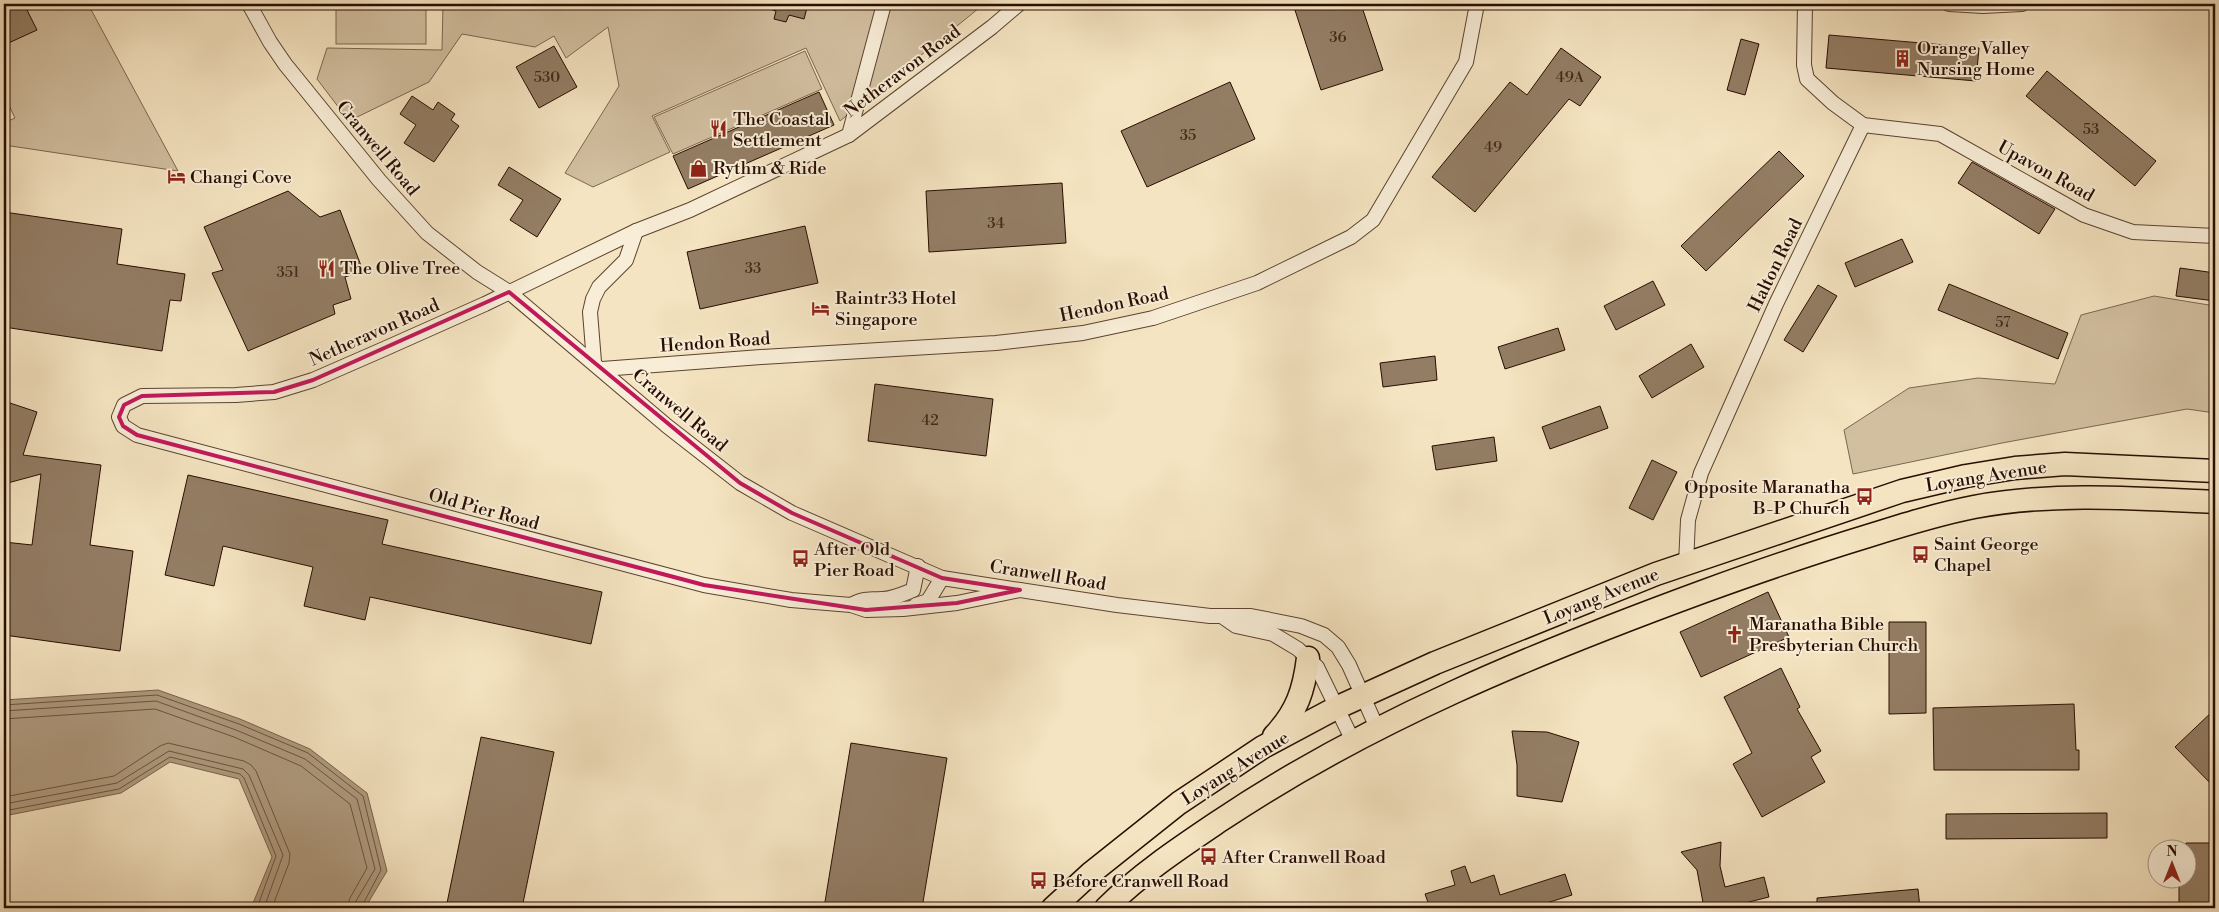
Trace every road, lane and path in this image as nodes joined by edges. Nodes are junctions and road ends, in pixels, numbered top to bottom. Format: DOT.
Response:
graph roads {
  1 [pos="249,4"];
  2 [pos="884,4"];
  3 [pos="1019,4"];
  4 [pos="1477,4"];
  5 [pos="1805,4"];
  6 [pos="1949,4"];
  7 [pos="2022,4"];
  8 [pos="1863,125"];
  9 [pos="849,135"];
  10 [pos="636,231"];
  11 [pos="2215,236"];
  12 [pos="509,292"];
  13 [pos="598,366"];
  14 [pos="119,417"];
  15 [pos="2100,466"];
  16 [pos="2215,471"];
  17 [pos="2100,497"];
  18 [pos="2215,502"];
  19 [pos="1686,564"];
  20 [pos="918,566"];
  21 [pos="942,578"];
  22 [pos="1020,590"];
  23 [pos="851,605"];
  24 [pos="903,609"];
  25 [pos="1223,617"];
  26 [pos="1308,658"];
  27 [pos="1362,696"];
  28 [pos="1336,708"];
  29 [pos="1377,728"];
  30 [pos="1353,741"];
  31 [pos="1262,747"];
  32 [pos="1054,908"];
  33 [pos="1106,908"];
  1 -- 12 [label="street, Cranwell Road"];
  2 -- 9 [label="street"];
  3 -- 9 [label="street, Netheravon Road"];
  4 -- 13 [label="street, Hendon Road"];
  5 -- 8 [label="street"];
  6 -- 7 [label="street"];
  8 -- 11 [label="street, Upavon Road"];
  8 -- 19 [label="street, Halton Road"];
  9 -- 10 [label="street, Netheravon Road"];
  10 -- 12 [label="street, Netheravon Road"];
  10 -- 13 [label="street"];
  12 -- 13 [label="street, Cranwell Road"];
  12 -- 14 [label="street, Netheravon Road"];
  13 -- 20 [label="street, Cranwell Road"];
  14 -- 23 [label="street, Old Pier Road"];
  15 -- 16 [label="main road, Loyang Avenue"];
  15 -- 17 [label="main road"];
  15 -- 19 [label="main road, Loyang Avenue"];
  17 -- 18 [label="main road, Loyang Avenue"];
  17 -- 29 [label="main road, Loyang Avenue"];
  19 -- 27 [label="main road, Loyang Avenue"];
  20 -- 21 [label="street, Cranwell Road"];
  20 -- 23 [label="street, Old Pier Road"];
  21 -- 22 [label="street, Cranwell Road"];
  21 -- 24 [label="street, Old Pier Road"];
  22 -- 24 [label="street, Old Pier Road"];
  22 -- 25 [label="street, Cranwell Road"];
  23 -- 24 [label="street, Old Pier Road"];
  25 -- 26 [label="street, Cranwell Road"];
  25 -- 27 [label="street, Cranwell Road"];
  26 -- 28 [label="street, Cranwell Road"];
  26 -- 31 [label="main road"];
  27 -- 28 [label="main road, Loyang Avenue"];
  27 -- 29 [label="street, Cranwell Road"];
  28 -- 30 [label="street, Cranwell Road"];
  28 -- 31 [label="main road, Loyang Avenue"];
  29 -- 30 [label="main road, Loyang Avenue"];
  30 -- 33 [label="main road, Loyang Avenue"];
  31 -- 32 [label="main road, Loyang Avenue"];
}
